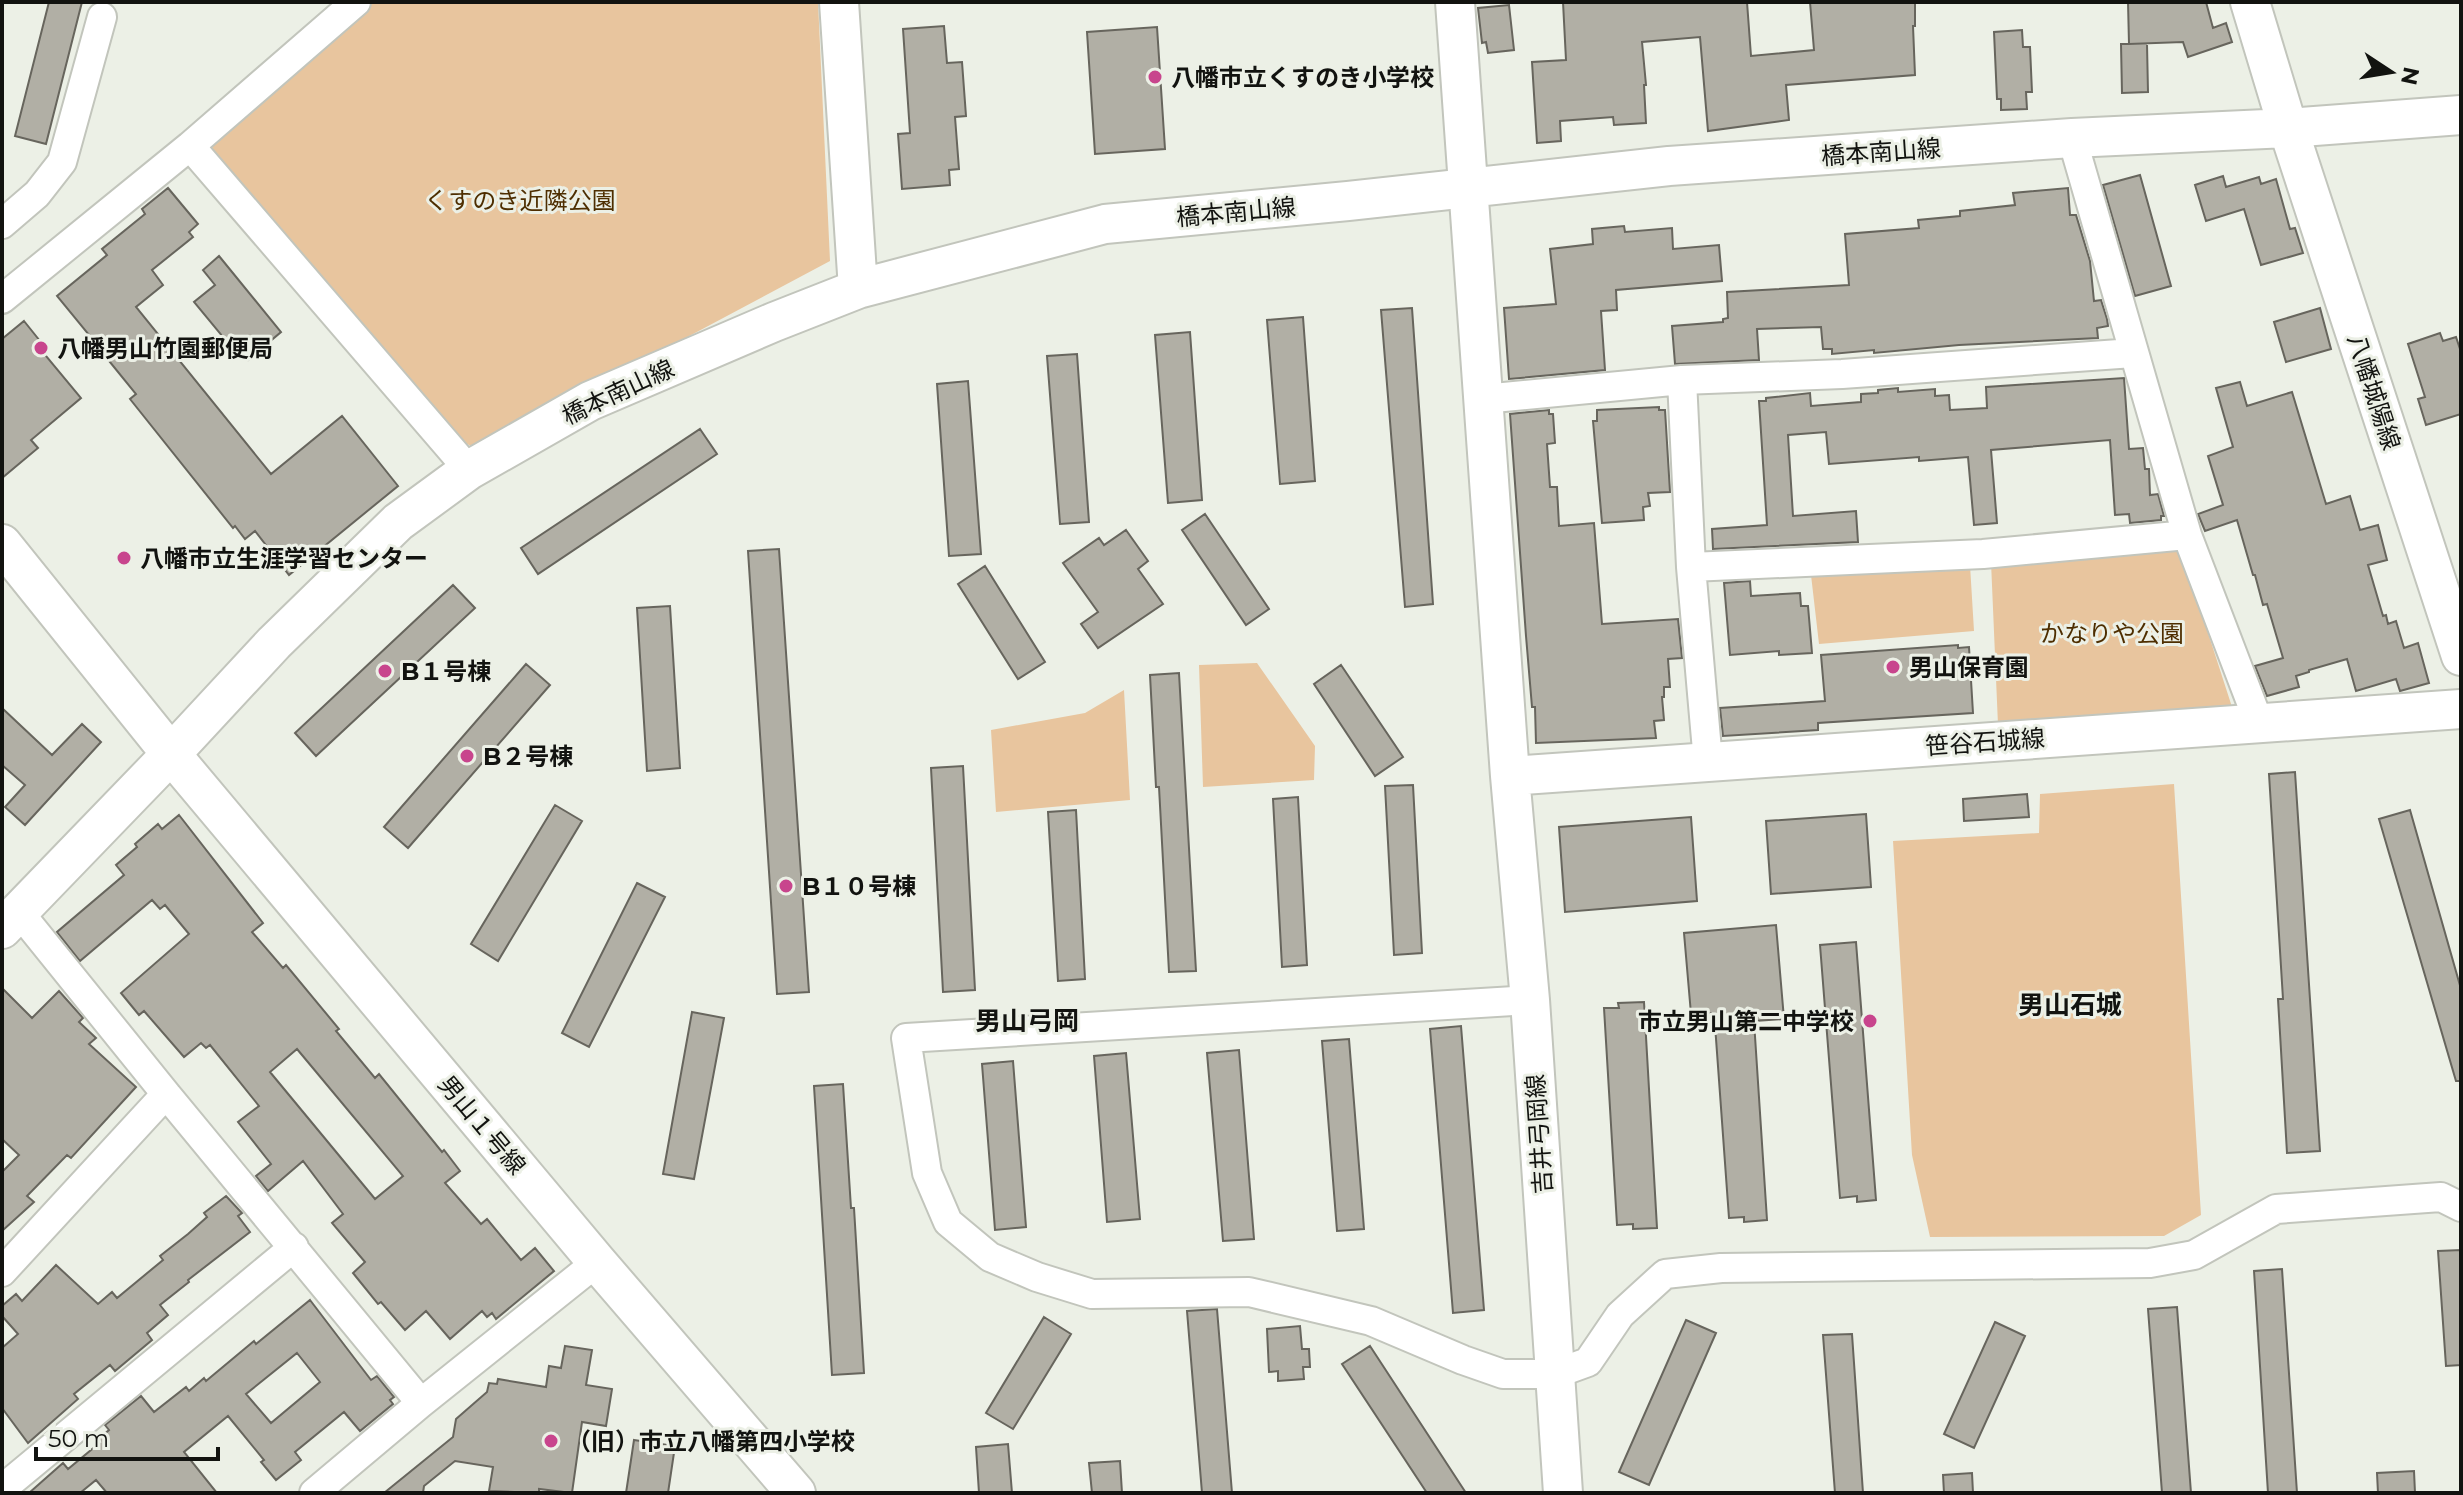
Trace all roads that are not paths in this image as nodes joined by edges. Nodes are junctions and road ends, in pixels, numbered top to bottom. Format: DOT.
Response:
graph roads {
  1 [pos="356,2"];
  2 [pos="839,2"];
  3 [pos="1455,2"];
  4 [pos="2250,2"];
  5 [pos="102,17"];
  6 [pos="2461,115"];
  7 [pos="2288,128"];
  8 [pos="2072,138"];
  9 [pos="190,146"];
  10 [pos="1467,187"];
  11 [pos="2,224"];
  12 [pos="858,289"];
  13 [pos="2,299"];
  14 [pos="2133,353"];
  15 [pos="1682,380"];
  16 [pos="1483,399"];
  17 [pos="469,470"];
  18 [pos="2187,535"];
  19 [pos="2,544"];
  20 [pos="1691,567"];
  21 [pos="2461,656"];
  22 [pos="2461,709"];
  23 [pos="2259,723"];
  24 [pos="171,754"];
  25 [pos="1708,762"];
  26 [pos="1510,776"];
  27 [pos="11,920"];
  28 [pos="1530,1000"];
  29 [pos="166,1094"];
  30 [pos="2461,1207"];
  31 [pos="294,1247"];
  32 [pos="597,1262"];
  33 [pos="2,1272"];
  34 [pos="1555,1374"];
  35 [pos="421,1403"];
  36 [pos="2,1489"];
  37 [pos="314,1493"];
  38 [pos="796,1493"];
  39 [pos="1563,1493"];
  1 -- 9 [label="street"];
  2 -- 12 [label="street"];
  3 -- 10 [label="street, 吉井弓岡線"];
  4 -- 7 [label="street, 八幡城陽線"];
  5 -- 11 [label="street"];
  6 -- 7 [label="street, 橋本南山線"];
  7 -- 8 [label="street, 橋本南山線"];
  7 -- 21 [label="street, 八幡城陽線"];
  8 -- 10 [label="street, 橋本南山線"];
  8 -- 14 [label="street"];
  9 -- 13 [label="street"];
  9 -- 17 [label="street"];
  10 -- 12 [label="street, 橋本南山線"];
  10 -- 16 [label="street, 吉井弓岡線"];
  12 -- 17 [label="street, 橋本南山線"];
  14 -- 15 [label="street"];
  14 -- 18 [label="street"];
  15 -- 16 [label="street"];
  15 -- 20 [label="street"];
  16 -- 26 [label="street, 吉井弓岡線"];
  17 -- 24 [label="street, 橋本南山線"];
  18 -- 20 [label="street"];
  18 -- 23 [label="street"];
  19 -- 24 [label="street, 男山１号線"];
  20 -- 25 [label="street"];
  22 -- 23 [label="street, 笹谷石城線"];
  23 -- 25 [label="street, 笹谷石城線"];
  24 -- 27 [label="street, 橋本南山線"];
  24 -- 32 [label="street, 男山１号線"];
  25 -- 26 [label="street, 笹谷石城線"];
  26 -- 28 [label="street, 吉井弓岡線"];
  27 -- 29 [label="street"];
  28 -- 34 [label="street, 吉井弓岡線"];
  28 -- 34 [label="street"];
  29 -- 31 [label="street"];
  29 -- 33 [label="street"];
  30 -- 34 [label="street"];
  31 -- 35 [label="street"];
  31 -- 36 [label="street"];
  32 -- 35 [label="street"];
  32 -- 38 [label="street, 男山１号線"];
  34 -- 39 [label="street, 吉井弓岡線"];
  35 -- 37 [label="street"];
}
